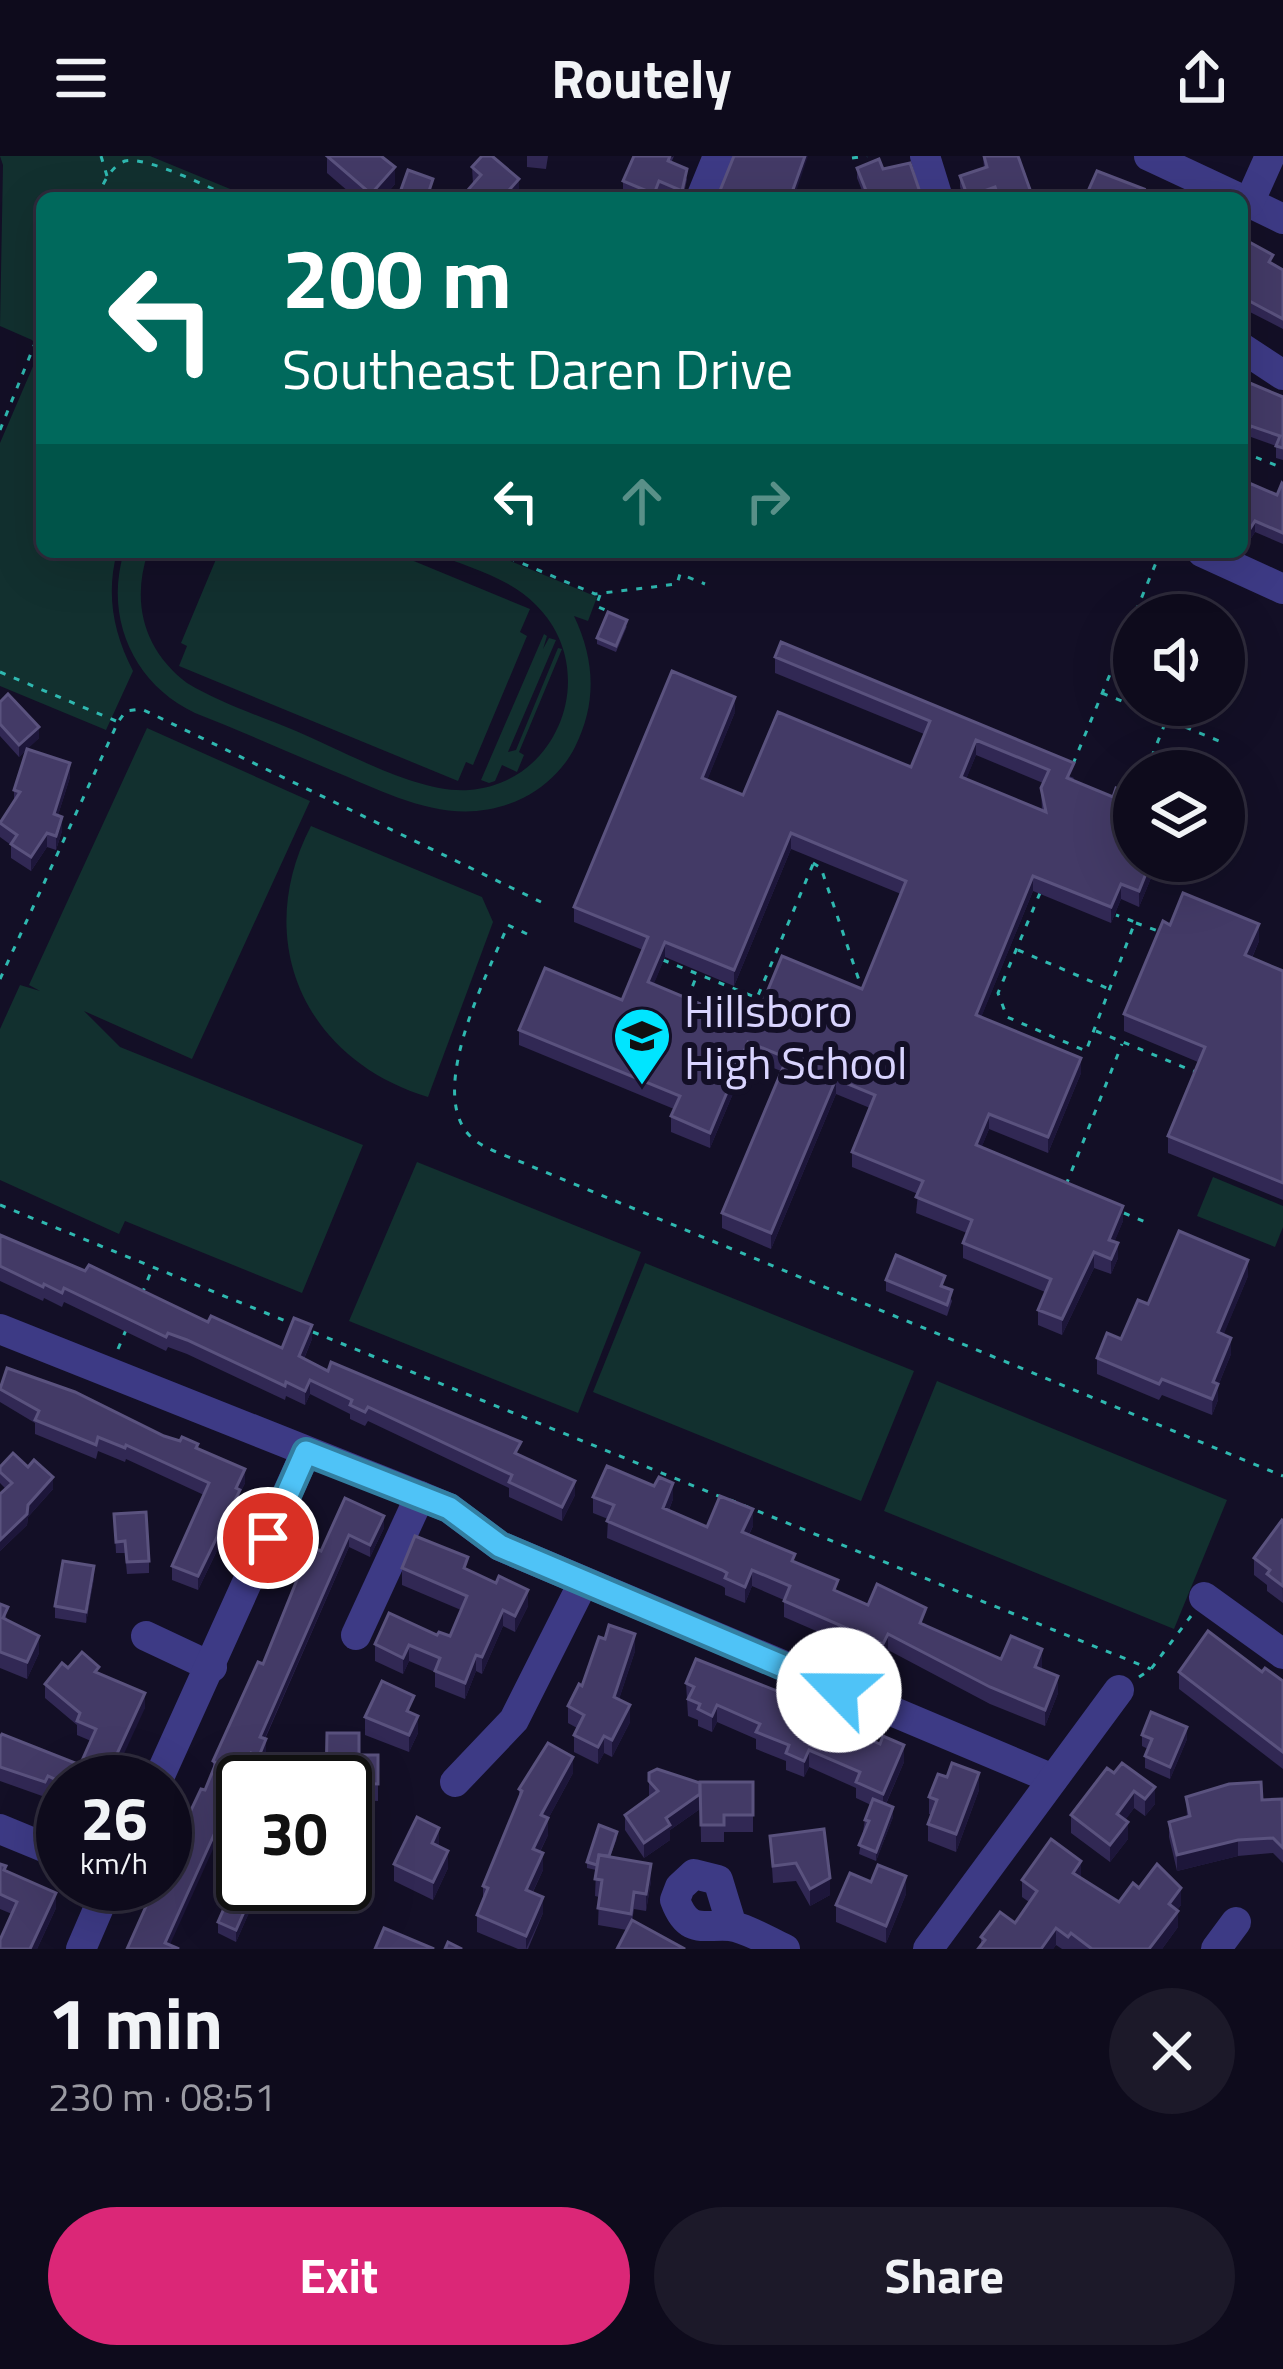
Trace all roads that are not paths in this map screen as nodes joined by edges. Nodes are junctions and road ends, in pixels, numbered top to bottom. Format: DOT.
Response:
graph roads {
  1 [pos="718,156"];
  2 [pos="925,156"];
  3 [pos="1149,156"];
  4 [pos="1270,156"];
  5 [pos="703,192"];
  6 [pos="936,192"];
  7 [pos="1227,192"];
  8 [pos="1248,193"];
  9 [pos="1248,202"];
  10 [pos="1283,219"];
  11 [pos="1248,352"];
  12 [pos="1283,375"];
  13 [pos="1215,558"];
  14 [pos="1283,589"];
  15 [pos="0,1328"];
  16 [pos="306,1452"];
  17 [pos="420,1496"];
  18 [pos="583,1583"];
  19 [pos="1215,1605"];
  20 [pos="356,1635"];
  21 [pos="146,1636"];
  22 [pos="1283,1654"];
  23 [pos="212,1667"];
  24 [pos="1119,1690"];
  25 [pos="171,1755"];
  26 [pos="1053,1779"];
  27 [pos="455,1782"];
  28 [pos="0,1829"];
  29 [pos="36,1844"];
  30 [pos="98,1911"];
  31 [pos="1236,1922"];
  32 [pos="732,1926"];
  33 [pos="81,1949"];
  34 [pos="785,1949"];
  35 [pos="928,1949"];
  36 [pos="1216,1949"];
  1 -- 5 [label="street"];
  2 -- 6 [label="street"];
  3 -- 7 [label="street"];
  4 -- 8 [label="street"];
  9 -- 10 [label="street"];
  11 -- 12 [label="street"];
  13 -- 14 [label="street"];
  15 -- 16 [label="street"];
  16 -- 17 [label="street"];
  16 -- 23 [label="street"];
  17 -- 18 [label="street"];
  17 -- 20 [label="street"];
  18 -- 26 [label="street"];
  18 -- 27 [label="street"];
  19 -- 22 [label="street"];
  21 -- 23 [label="street"];
  23 -- 25 [label="street"];
  24 -- 26 [label="street"];
  26 -- 35 [label="street"];
  28 -- 29 [label="street"];
  30 -- 33 [label="street"];
  31 -- 36 [label="street"];
  32 -- 34 [label="street"];
}
